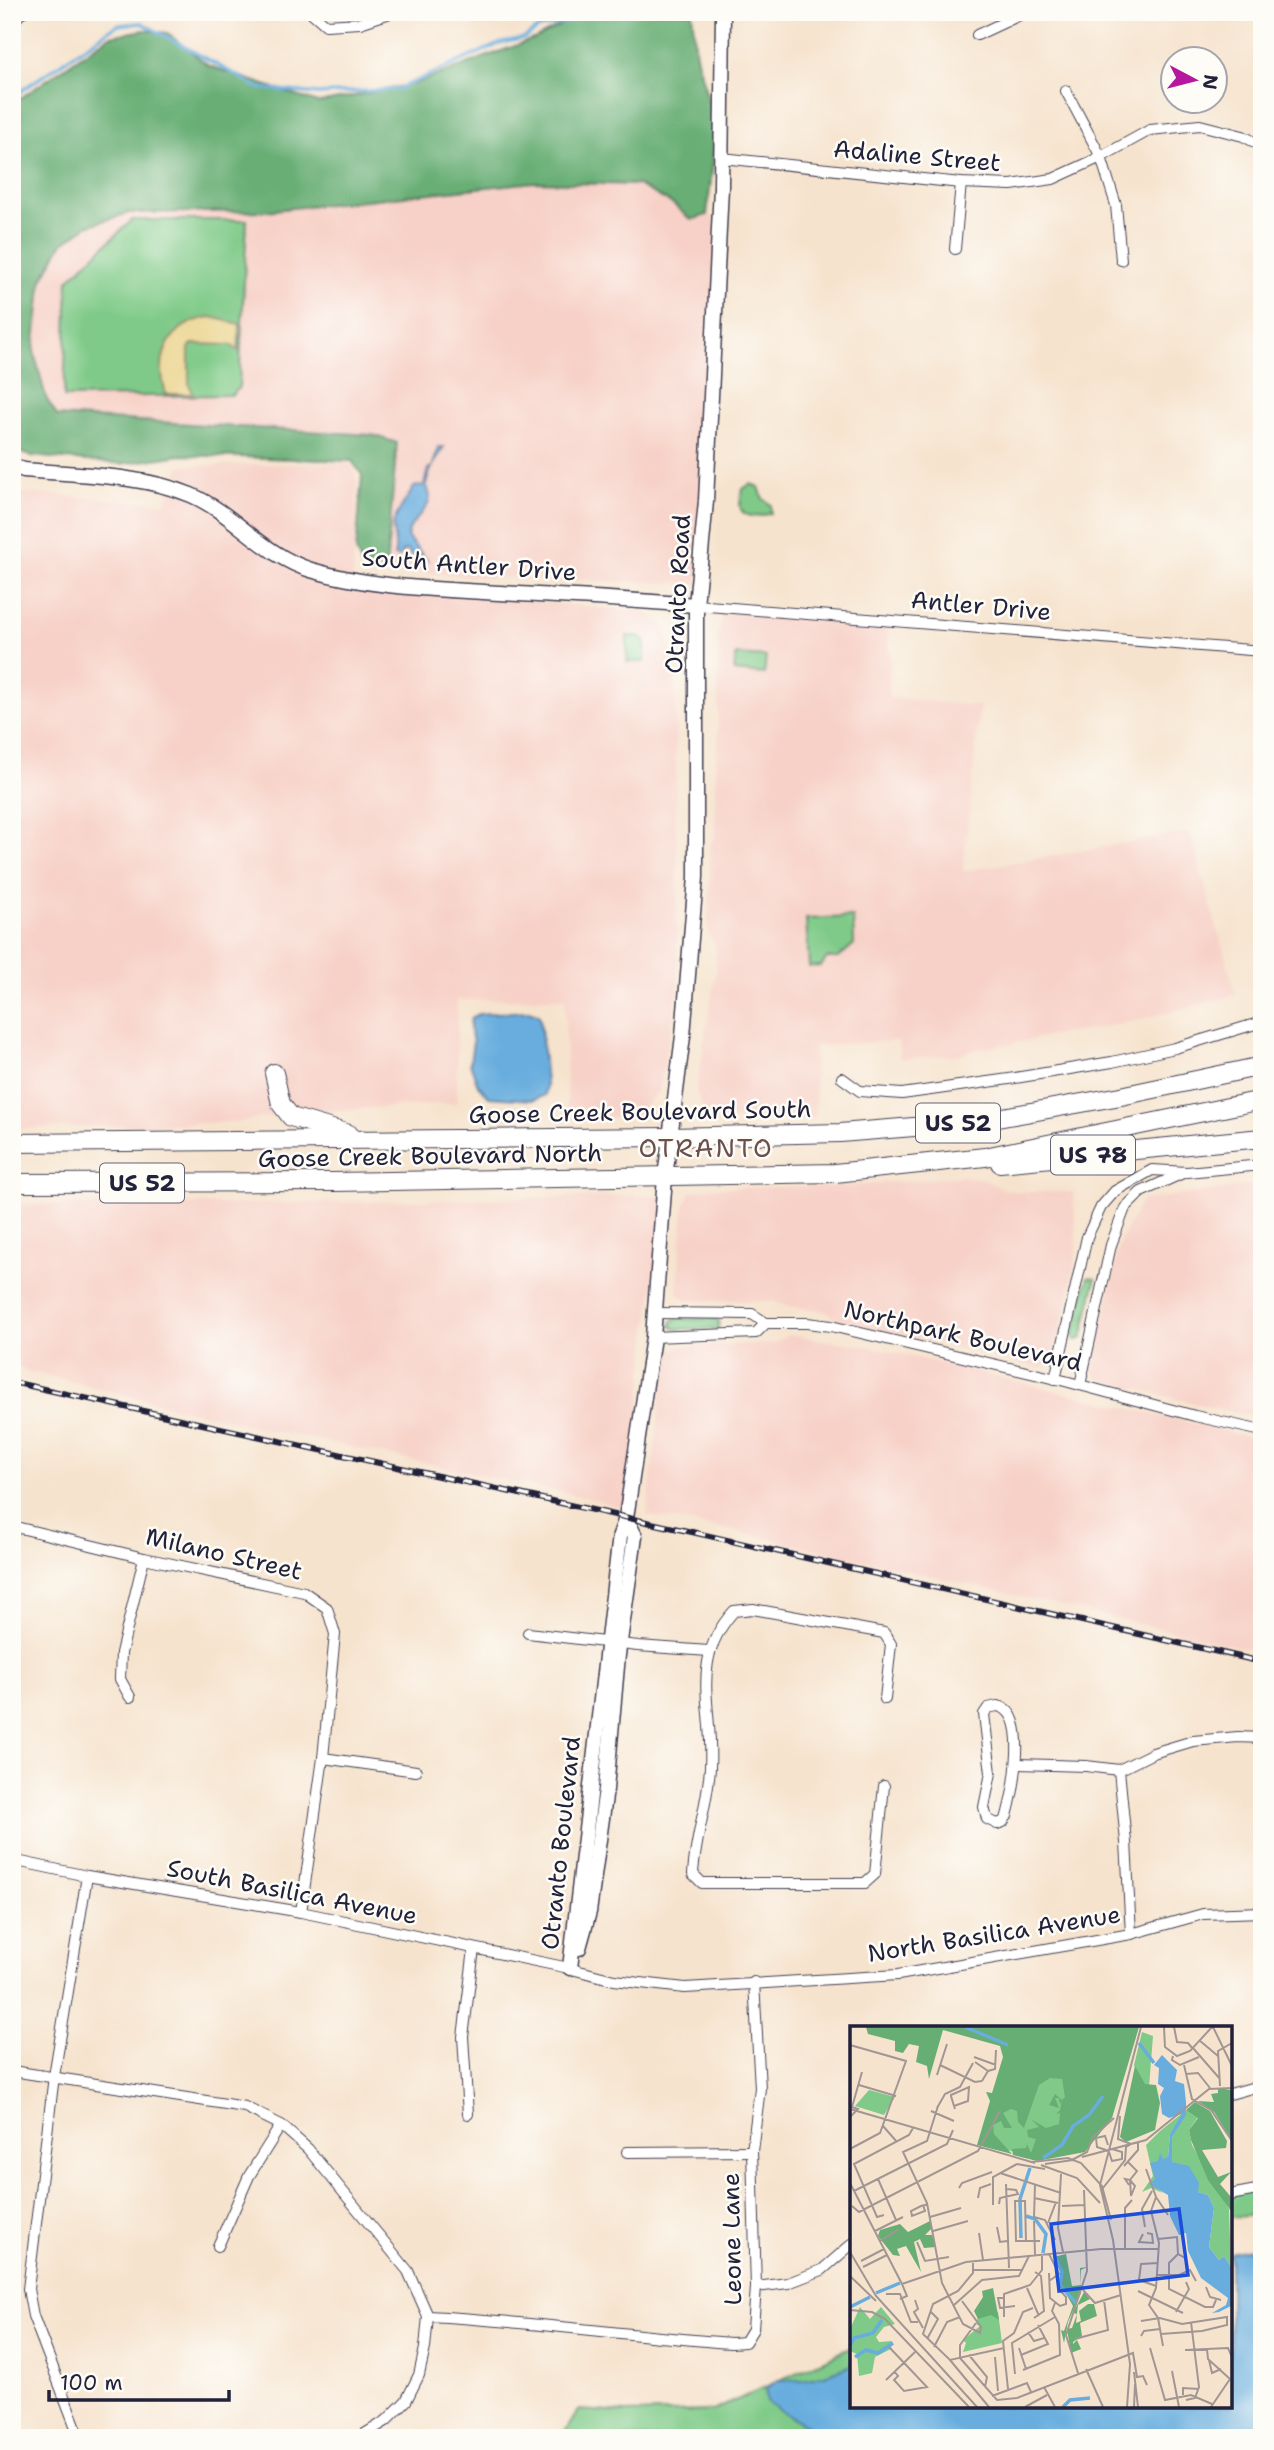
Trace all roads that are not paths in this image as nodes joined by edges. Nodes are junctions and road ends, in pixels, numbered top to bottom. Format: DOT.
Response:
graph roads {
  1 [pos="23,12"];
  2 [pos="311,12"];
  3 [pos="393,12"];
  4 [pos="723,12"];
  5 [pos="1026,12"];
  6 [pos="12,20"];
  7 [pos="977,35"];
  8 [pos="1066,91"];
  9 [pos="1262,146"];
  10 [pos="1101,157"];
  11 [pos="722,158"];
  12 [pos="961,183"];
  13 [pos="955,249"];
  14 [pos="1121,260"];
  15 [pos="12,466"];
  16 [pos="696,605"];
  17 [pos="1262,652"];
  18 [pos="1262,1022"];
  19 [pos="1262,1065"];
  20 [pos="274,1073"];
  21 [pos="842,1078"];
  22 [pos="1262,1100"];
  23 [pos="670,1137"];
  24 [pos="1262,1138"];
  25 [pos="369,1140"];
  26 [pos="12,1143"];
  27 [pos="923,1164"];
  28 [pos="1262,1165"];
  29 [pos="1187,1172"];
  30 [pos="665,1177"];
  31 [pos="12,1183"];
  32 [pos="655,1313"];
  33 [pos="766,1323"];
  34 [pos="653,1337"];
  35 [pos="1055,1379"];
  36 [pos="1080,1385"];
  37 [pos="1262,1431"];
  38 [pos="12,1528"];
  39 [pos="144,1558"];
  40 [pos="528,1633"];
  41 [pos="613,1642"];
  42 [pos="709,1651"];
  43 [pos="130,1697"];
  44 [pos="885,1699"];
  45 [pos="1262,1738"];
  46 [pos="323,1758"];
  47 [pos="1018,1765"];
  48 [pos="1119,1770"];
  49 [pos="416,1771"];
  50 [pos="884,1786"];
  51 [pos="12,1860"];
  52 [pos="87,1875"];
  53 [pos="301,1912"];
  54 [pos="1262,1912"];
  55 [pos="1131,1934"];
  56 [pos="474,1949"];
  57 [pos="567,1967"];
  58 [pos="754,1982"];
  59 [pos="12,2071"];
  60 [pos="54,2076"];
  61 [pos="1262,2085"];
  62 [pos="1232,2093"];
  63 [pos="468,2113"];
  64 [pos="281,2125"];
  65 [pos="752,2151"];
  66 [pos="627,2152"];
  67 [pos="1262,2189"];
  68 [pos="1232,2191"];
  69 [pos="218,2246"];
  70 [pos="850,2246"];
  71 [pos="756,2287"];
  72 [pos="428,2316"];
  73 [pos="80,2438"];
  74 [pos="358,2438"];
  1 -- 6 [label="street"];
  2 -- 3 [label="street"];
  4 -- 11 [label="street, Otranto Road"];
  5 -- 7 [label="street"];
  8 -- 10 [label="street"];
  9 -- 10 [label="street, Adaline Street"];
  10 -- 12 [label="street, Adaline Street"];
  10 -- 14 [label="street"];
  11 -- 12 [label="street, Adaline Street"];
  11 -- 16 [label="street, Otranto Road"];
  12 -- 13 [label="street"];
  15 -- 16 [label="street, South Antler Drive"];
  16 -- 17 [label="street, Antler Drive"];
  16 -- 23 [label="street, Otranto Road"];
  18 -- 21 [label="street"];
  19 -- 23 [label="highway, Goose Creek Boulevard South / US 52"];
  20 -- 25 [label="highway"];
  22 -- 27 [label="highway, Goose Creek Boulevard North / US 52"];
  23 -- 25 [label="highway, Goose Creek Boulevard South / US 52"];
  23 -- 30 [label="street, Otranto Road"];
  24 -- 27 [label="highway, US 78"];
  25 -- 26 [label="highway, Goose Creek Boulevard South / US 52"];
  27 -- 30 [label="highway, Goose Creek Boulevard North / US 52"];
  28 -- 29 [label="street"];
  29 -- 35 [label="street"];
  29 -- 36 [label="street"];
  30 -- 31 [label="highway, Goose Creek Boulevard North / US 52"];
  30 -- 32 [label="street, Otranto Boulevard"];
  32 -- 33 [label="street"];
  32 -- 34 [label="street, Otranto Boulevard"];
  33 -- 34 [label="street, Northpark Boulevard"];
  33 -- 35 [label="street, Northpark Boulevard"];
  34 -- 41 [label="street, Otranto Boulevard"];
  35 -- 36 [label="street, Northpark Boulevard"];
  36 -- 37 [label="street, Northpark Boulevard"];
  38 -- 39 [label="street, Milano Street"];
  39 -- 43 [label="street"];
  39 -- 46 [label="street, Milano Street"];
  40 -- 41 [label="street"];
  41 -- 42 [label="street"];
  41 -- 57 [label="street, Otranto Boulevard"];
  42 -- 44 [label="street"];
  42 -- 50 [label="street"];
  45 -- 48 [label="street"];
  46 -- 49 [label="street"];
  46 -- 53 [label="street, Milano Street"];
  47 -- 47 [label="street"];
  47 -- 48 [label="street"];
  48 -- 55 [label="street"];
  51 -- 52 [label="street, South Basilica Avenue"];
  52 -- 53 [label="street, South Basilica Avenue"];
  52 -- 60 [label="street"];
  53 -- 56 [label="street, South Basilica Avenue"];
  54 -- 55 [label="street, North Basilica Avenue"];
  55 -- 58 [label="street, North Basilica Avenue"];
  56 -- 57 [label="street, South Basilica Avenue"];
  56 -- 63 [label="street"];
  57 -- 58 [label="street, North Basilica Avenue"];
  58 -- 65 [label="street, Leone Lane"];
  59 -- 60 [label="street"];
  60 -- 64 [label="street"];
  60 -- 73 [label="street"];
  61 -- 62 [label="street"];
  64 -- 69 [label="street"];
  64 -- 72 [label="street"];
  65 -- 66 [label="street"];
  65 -- 71 [label="street, Leone Lane"];
  67 -- 68 [label="street"];
  70 -- 71 [label="street"];
  71 -- 72 [label="street, Leone Lane"];
  72 -- 74 [label="street"];
}
